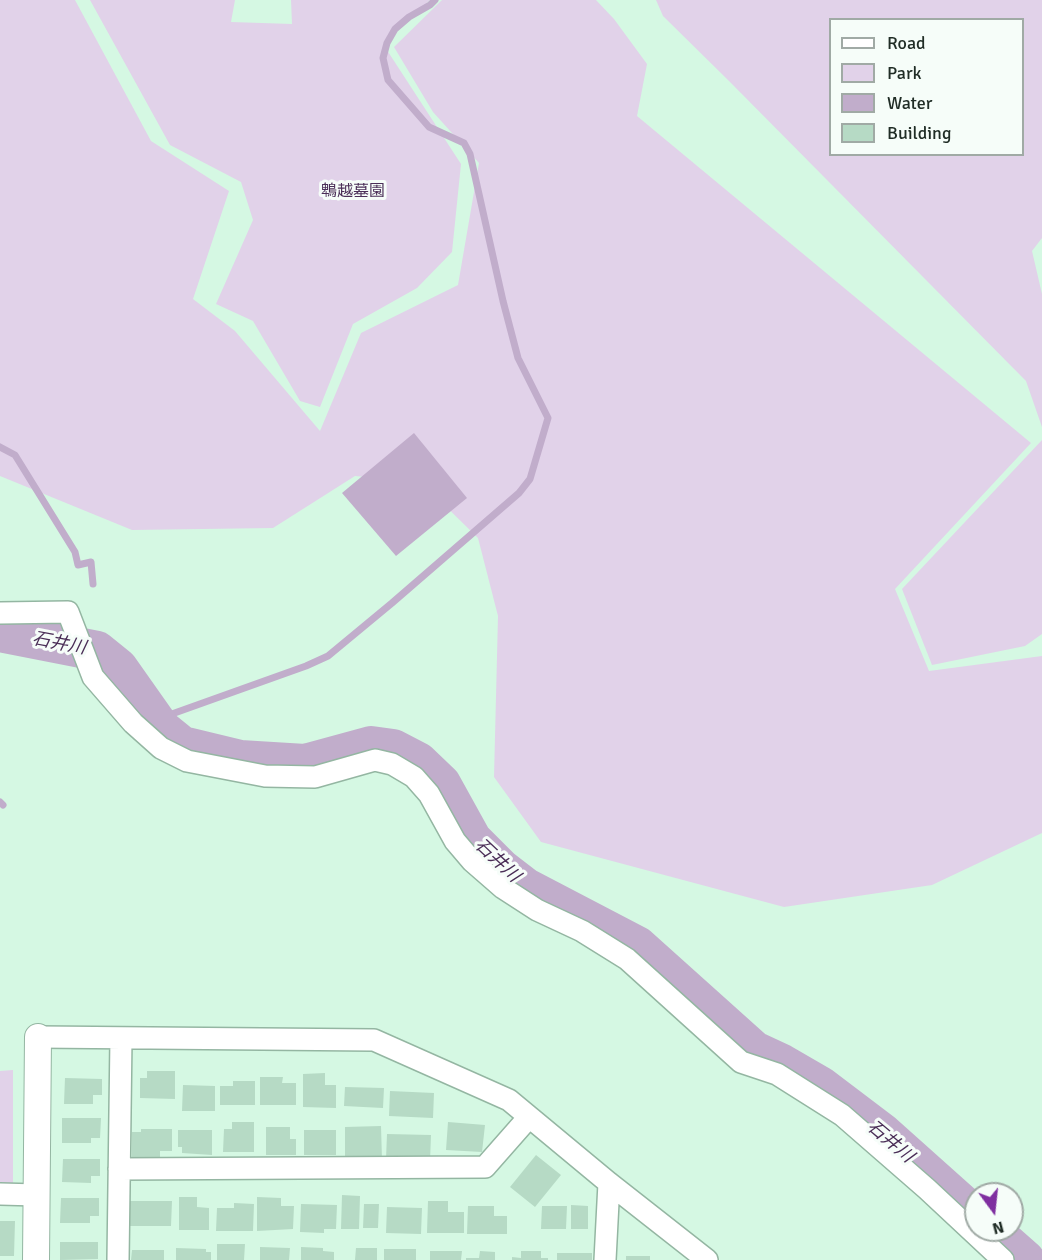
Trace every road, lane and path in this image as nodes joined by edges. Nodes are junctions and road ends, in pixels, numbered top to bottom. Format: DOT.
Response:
graph roads {
  1 [pos="0,613"];
  2 [pos="38,1037"];
  3 [pos="121,1038"];
  4 [pos="529,1117"];
  5 [pos="119,1169"];
  6 [pos="609,1183"];
  7 [pos="0,1194"];
  8 [pos="37,1195"];
  9 [pos="36,1260"];
  10 [pos="118,1260"];
  11 [pos="606,1260"];
  12 [pos="707,1260"];
  13 [pos="1003,1260"];
  1 -- 13 [label="street"];
  2 -- 3 [label="street"];
  2 -- 8 [label="street"];
  3 -- 4 [label="street"];
  3 -- 5 [label="street"];
  4 -- 5 [label="street"];
  4 -- 6 [label="street"];
  5 -- 10 [label="street"];
  6 -- 11 [label="street"];
  6 -- 12 [label="street"];
  7 -- 8 [label="street"];
  8 -- 9 [label="street"];
}
